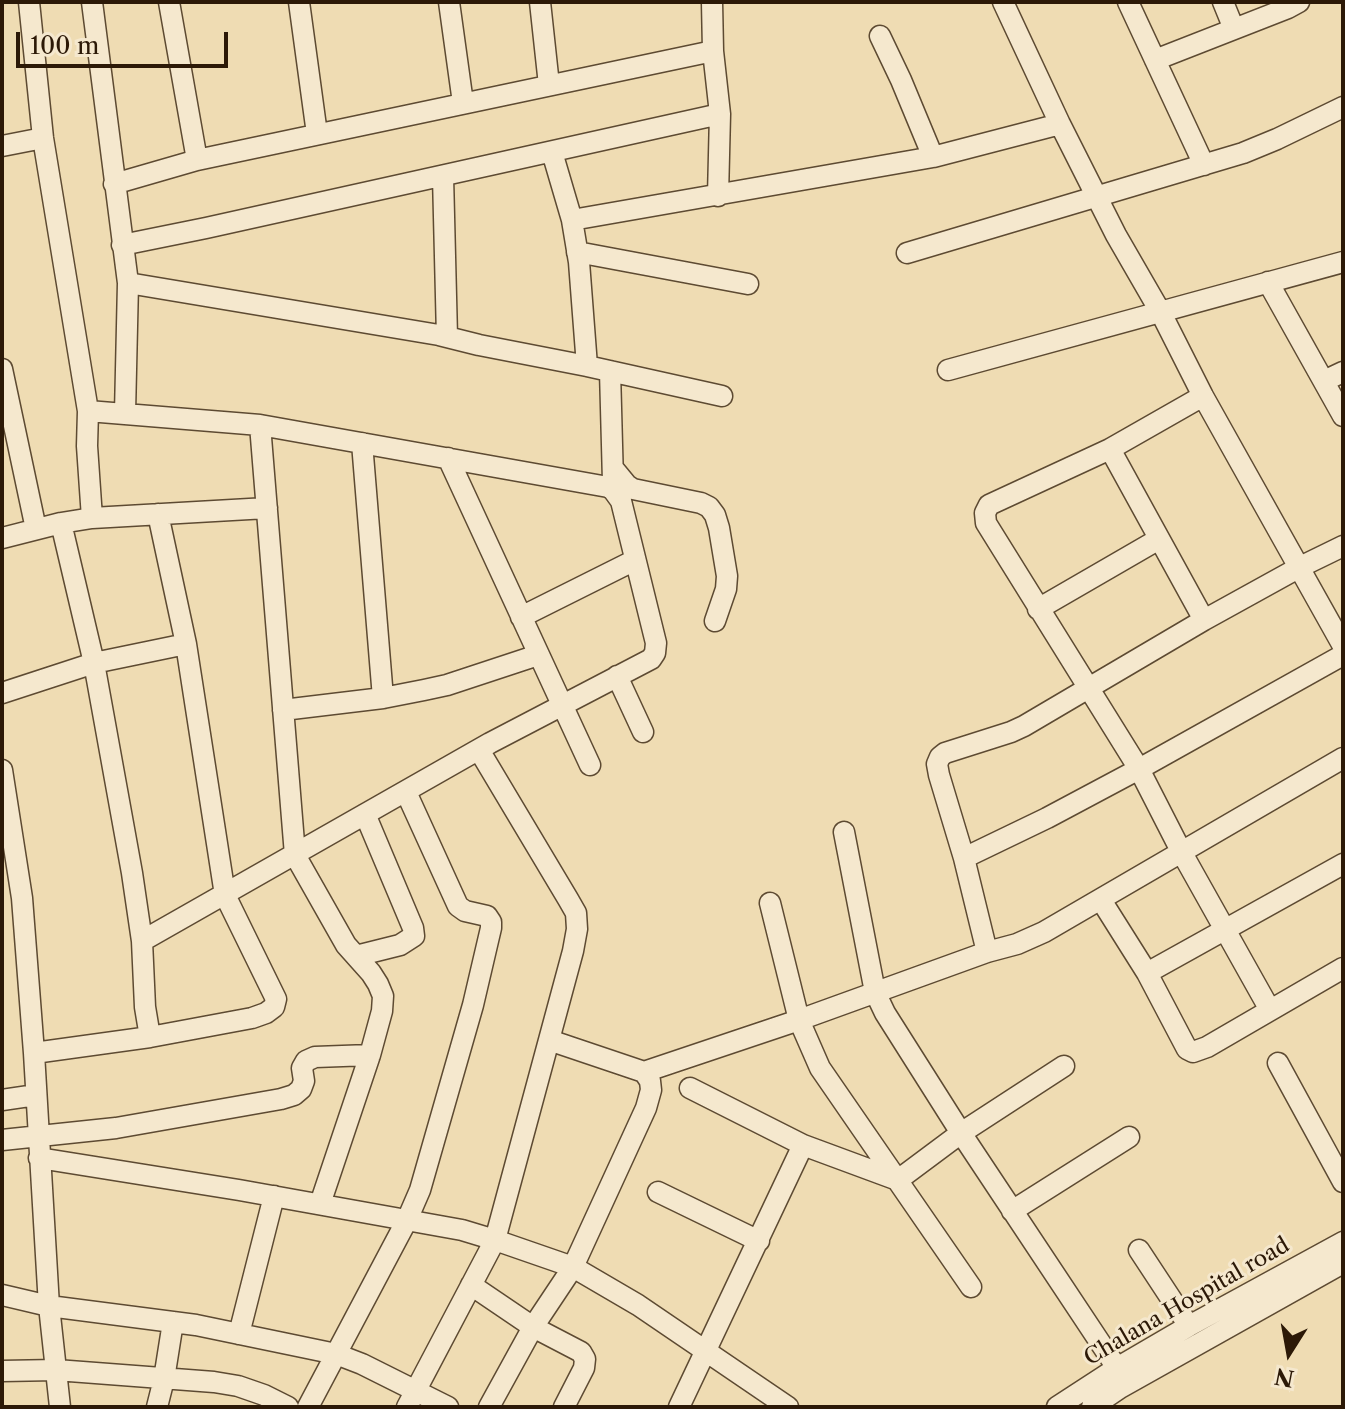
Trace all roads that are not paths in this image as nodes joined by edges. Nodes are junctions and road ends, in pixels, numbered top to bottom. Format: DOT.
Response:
graph roads {
  1 [pos="29,2"];
  2 [pos="92,2"];
  3 [pos="169,2"];
  4 [pos="299,2"];
  5 [pos="449,2"];
  6 [pos="540,2"];
  7 [pos="712,2"];
  8 [pos="1003,2"];
  9 [pos="1128,2"];
  10 [pos="1223,2"];
  11 [pos="1291,4"];
  12 [pos="1234,29"];
  13 [pos="880,36"];
  14 [pos="713,51"];
  15 [pos="1155,60"];
  16 [pos="549,85"];
  17 [pos="463,103"];
  18 [pos="1343,107"];
  19 [pos="720,114"];
  20 [pos="1060,124"];
  21 [pos="317,134"];
  22 [pos="43,138"];
  23 [pos="2,146"];
  24 [pos="552,152"];
  25 [pos="933,157"];
  26 [pos="197,160"];
  27 [pos="1204,165"];
  28 [pos="443,176"];
  29 [pos="114,184"];
  30 [pos="718,196"];
  31 [pos="1096,197"];
  32 [pos="572,220"];
  33 [pos="122,245"];
  34 [pos="577,252"];
  35 [pos="907,253"];
  36 [pos="1343,262"];
  37 [pos="1268,282"];
  38 [pos="128,283"];
  39 [pos="748,284"];
  40 [pos="1161,313"];
  41 [pos="447,337"];
  42 [pos="587,366"];
  43 [pos="2,369"];
  44 [pos="948,370"];
  45 [pos="610,371"];
  46 [pos="1343,372"];
  47 [pos="1324,381"];
  48 [pos="722,396"];
  49 [pos="1203,396"];
  50 [pos="88,411"];
  51 [pos="125,413"];
  52 [pos="1343,416"];
  53 [pos="260,425"];
  54 [pos="362,443"];
  55 [pos="1110,449"];
  56 [pos="448,458"];
  57 [pos="613,468"];
  58 [pos="613,490"];
  59 [pos="267,508"];
  60 [pos="158,514"];
  61 [pos="92,518"];
  62 [pos="61,523"];
  63 [pos="36,529"];
  64 [pos="2,538"];
  65 [pos="1159,539"];
  66 [pos="1343,546"];
  67 [pos="635,560"];
  68 [pos="1300,567"];
  69 [pos="1038,609"];
  70 [pos="521,617"];
  71 [pos="1204,620"];
  72 [pos="715,621"];
  73 [pos="186,644"];
  74 [pos="1343,646"];
  75 [pos="538,655"];
  76 [pos="1343,655"];
  77 [pos="94,663"];
  78 [pos="617,676"];
  79 [pos="1087,688"];
  80 [pos="2,693"];
  81 [pos="383,698"];
  82 [pos="560,705"];
  83 [pos="283,710"];
  84 [pos="643,732"];
  85 [pos="479,750"];
  86 [pos="1343,758"];
  87 [pos="590,765"];
  88 [pos="1139,769"];
  89 [pos="2,770"];
  90 [pos="406,792"];
  91 [pos="365,814"];
  92 [pos="844,832"];
  93 [pos="1182,853"];
  94 [pos="295,855"];
  95 [pos="964,858"];
  96 [pos="1343,864"];
  97 [pos="225,895"];
  98 [pos="1101,900"];
  99 [pos="770,903"];
  100 [pos="1226,929"];
  101 [pos="142,941"];
  102 [pos="987,952"];
  103 [pos="356,956"];
  104 [pos="1343,968"];
  105 [pos="1147,973"];
  106 [pos="875,992"];
  107 [pos="1270,1010"];
  108 [pos="799,1020"];
  109 [pos="150,1037"];
  110 [pos="549,1040"];
  111 [pos="34,1053"];
  112 [pos="370,1055"];
  113 [pos="1278,1063"];
  114 [pos="1064,1066"];
  115 [pos="644,1072"];
  116 [pos="690,1088"];
  117 [pos="36,1095"];
  118 [pos="2,1100"];
  119 [pos="961,1133"];
  120 [pos="39,1135"];
  121 [pos="1129,1137"];
  122 [pos="2,1140"];
  123 [pos="803,1145"];
  124 [pos="39,1158"];
  125 [pos="895,1179"];
  126 [pos="1343,1182"];
  127 [pos="658,1192"];
  128 [pos="274,1196"];
  129 [pos="320,1204"];
  130 [pos="1012,1211"];
  131 [pos="407,1220"];
  132 [pos="495,1240"];
  133 [pos="759,1241"];
  134 [pos="1343,1242"];
  135 [pos="1139,1250"];
  136 [pos="1343,1263"];
  137 [pos="573,1267"];
  138 [pos="471,1285"];
  139 [pos="971,1287"];
  140 [pos="2,1295"];
  141 [pos="49,1306"];
  142 [pos="173,1322"];
  143 [pos="1189,1326"];
  144 [pos="533,1327"];
  145 [pos="239,1334"];
  146 [pos="706,1350"];
  147 [pos="336,1354"];
  148 [pos="1117,1368"];
  149 [pos="56,1370"];
  150 [pos="2,1371"];
  151 [pos="164,1379"];
  152 [pos="411,1399"];
  153 [pos="60,1407"];
  154 [pos="157,1407"];
  155 [pos="288,1407"];
  156 [pos="308,1407"];
  157 [pos="448,1407"];
  158 [pos="489,1407"];
  159 [pos="564,1407"];
  160 [pos="679,1407"];
  161 [pos="788,1407"];
  162 [pos="1057,1407"];
  163 [pos="1092,1407"];
  1 -- 22 [label="street"];
  2 -- 29 [label="street"];
  3 -- 26 [label="street"];
  4 -- 21 [label="street"];
  5 -- 17 [label="street"];
  6 -- 16 [label="street"];
  7 -- 14 [label="street"];
  8 -- 20 [label="street"];
  9 -- 15 [label="street"];
  10 -- 12 [label="street"];
  11 -- 12 [label="street"];
  12 -- 15 [label="street"];
  13 -- 25 [label="street"];
  14 -- 16 [label="street"];
  14 -- 19 [label="street"];
  15 -- 27 [label="street"];
  16 -- 17 [label="street"];
  17 -- 21 [label="street"];
  18 -- 27 [label="street"];
  19 -- 24 [label="street"];
  19 -- 30 [label="street"];
  20 -- 25 [label="street"];
  20 -- 31 [label="street"];
  21 -- 26 [label="street"];
  22 -- 23 [label="street"];
  22 -- 50 [label="street"];
  24 -- 28 [label="street"];
  24 -- 32 [label="street"];
  25 -- 30 [label="street"];
  26 -- 29 [label="street"];
  27 -- 31 [label="street"];
  28 -- 33 [label="street"];
  28 -- 41 [label="street"];
  29 -- 33 [label="street"];
  30 -- 32 [label="street"];
  31 -- 35 [label="street"];
  31 -- 40 [label="street"];
  32 -- 34 [label="street"];
  33 -- 38 [label="street"];
  34 -- 39 [label="street"];
  34 -- 42 [label="street"];
  36 -- 37 [label="street"];
  37 -- 40 [label="street"];
  37 -- 47 [label="street"];
  38 -- 41 [label="street"];
  38 -- 51 [label="street"];
  40 -- 44 [label="street"];
  40 -- 49 [label="street"];
  41 -- 42 [label="street"];
  42 -- 45 [label="street"];
  43 -- 63 [label="street"];
  45 -- 48 [label="street"];
  45 -- 57 [label="street"];
  46 -- 47 [label="street"];
  47 -- 52 [label="street"];
  49 -- 55 [label="street"];
  49 -- 68 [label="street"];
  50 -- 51 [label="street"];
  50 -- 61 [label="street"];
  51 -- 53 [label="street"];
  53 -- 54 [label="street"];
  53 -- 59 [label="street"];
  54 -- 56 [label="street"];
  54 -- 81 [label="street"];
  55 -- 65 [label="street"];
  55 -- 69 [label="street"];
  56 -- 58 [label="street"];
  56 -- 70 [label="street"];
  57 -- 58 [label="street"];
  57 -- 72 [label="street"];
  58 -- 67 [label="street"];
  59 -- 60 [label="street"];
  59 -- 83 [label="street"];
  60 -- 61 [label="street"];
  60 -- 73 [label="street"];
  61 -- 62 [label="street"];
  62 -- 63 [label="street"];
  62 -- 77 [label="street"];
  63 -- 64 [label="street"];
  65 -- 69 [label="street"];
  65 -- 71 [label="street"];
  66 -- 68 [label="street"];
  67 -- 70 [label="street"];
  67 -- 78 [label="street"];
  68 -- 71 [label="street"];
  68 -- 74 [label="street"];
  69 -- 79 [label="street"];
  70 -- 75 [label="street"];
  71 -- 79 [label="street"];
  73 -- 77 [label="street"];
  73 -- 97 [label="street"];
  75 -- 81 [label="street"];
  75 -- 82 [label="street"];
  76 -- 88 [label="street"];
  77 -- 80 [label="street"];
  77 -- 101 [label="street"];
  78 -- 82 [label="street"];
  78 -- 84 [label="street"];
  79 -- 88 [label="street"];
  79 -- 95 [label="street"];
  81 -- 83 [label="street"];
  82 -- 85 [label="street"];
  82 -- 87 [label="street"];
  83 -- 94 [label="street"];
  85 -- 90 [label="street"];
  85 -- 110 [label="street"];
  86 -- 93 [label="street"];
  88 -- 93 [label="street"];
  88 -- 95 [label="street"];
  89 -- 111 [label="street"];
  90 -- 91 [label="street"];
  90 -- 131 [label="street"];
  91 -- 94 [label="street"];
  91 -- 103 [label="street"];
  92 -- 106 [label="street"];
  93 -- 98 [label="street"];
  93 -- 100 [label="street"];
  94 -- 97 [label="street"];
  94 -- 103 [label="street"];
  95 -- 102 [label="street"];
  96 -- 100 [label="street"];
  97 -- 101 [label="street"];
  97 -- 109 [label="street"];
  98 -- 102 [label="street"];
  98 -- 105 [label="street"];
  99 -- 108 [label="street"];
  100 -- 105 [label="street"];
  100 -- 107 [label="street"];
  101 -- 109 [label="street"];
  102 -- 106 [label="street"];
  103 -- 112 [label="street"];
  104 -- 107 [label="street"];
  105 -- 107 [label="street"];
  106 -- 108 [label="street"];
  106 -- 119 [label="street"];
  108 -- 115 [label="street"];
  108 -- 125 [label="street"];
  109 -- 111 [label="street"];
  110 -- 115 [label="street"];
  110 -- 132 [label="street"];
  111 -- 117 [label="street"];
  112 -- 120 [label="street"];
  112 -- 129 [label="street"];
  113 -- 126 [label="street"];
  114 -- 119 [label="street"];
  115 -- 137 [label="street"];
  116 -- 123 [label="street"];
  117 -- 118 [label="street"];
  117 -- 120 [label="street"];
  119 -- 125 [label="street"];
  119 -- 130 [label="street"];
  120 -- 122 [label="street"];
  120 -- 124 [label="street"];
  121 -- 130 [label="street"];
  123 -- 125 [label="street"];
  123 -- 133 [label="street"];
  124 -- 128 [label="street"];
  124 -- 141 [label="street"];
  125 -- 139 [label="street"];
  127 -- 133 [label="street"];
  128 -- 129 [label="street"];
  128 -- 145 [label="street"];
  129 -- 131 [label="street"];
  130 -- 148 [label="street"];
  131 -- 132 [label="street"];
  131 -- 147 [label="street"];
  132 -- 137 [label="street"];
  132 -- 138 [label="street"];
  133 -- 146 [label="street"];
  134 -- 143 [label="street, Chalana Hospital road"];
  135 -- 143 [label="street"];
  136 -- 163 [label="street, Chalana Hospital road"];
  137 -- 144 [label="street"];
  137 -- 146 [label="street"];
  138 -- 144 [label="street"];
  138 -- 152 [label="street"];
  140 -- 141 [label="street"];
  141 -- 142 [label="street"];
  141 -- 149 [label="street"];
  142 -- 145 [label="street"];
  142 -- 151 [label="street"];
  143 -- 148 [label="street, Chalana Hospital road"];
  144 -- 158 [label="street"];
  144 -- 159 [label="street"];
  145 -- 147 [label="street"];
  146 -- 160 [label="street"];
  146 -- 161 [label="street"];
  147 -- 152 [label="street"];
  147 -- 156 [label="street"];
  148 -- 162 [label="street, Chalana Hospital road"];
  149 -- 150 [label="street"];
  149 -- 151 [label="street"];
  149 -- 153 [label="street"];
  151 -- 154 [label="street"];
  151 -- 155 [label="street"];
  152 -- 157 [label="street"];
}
